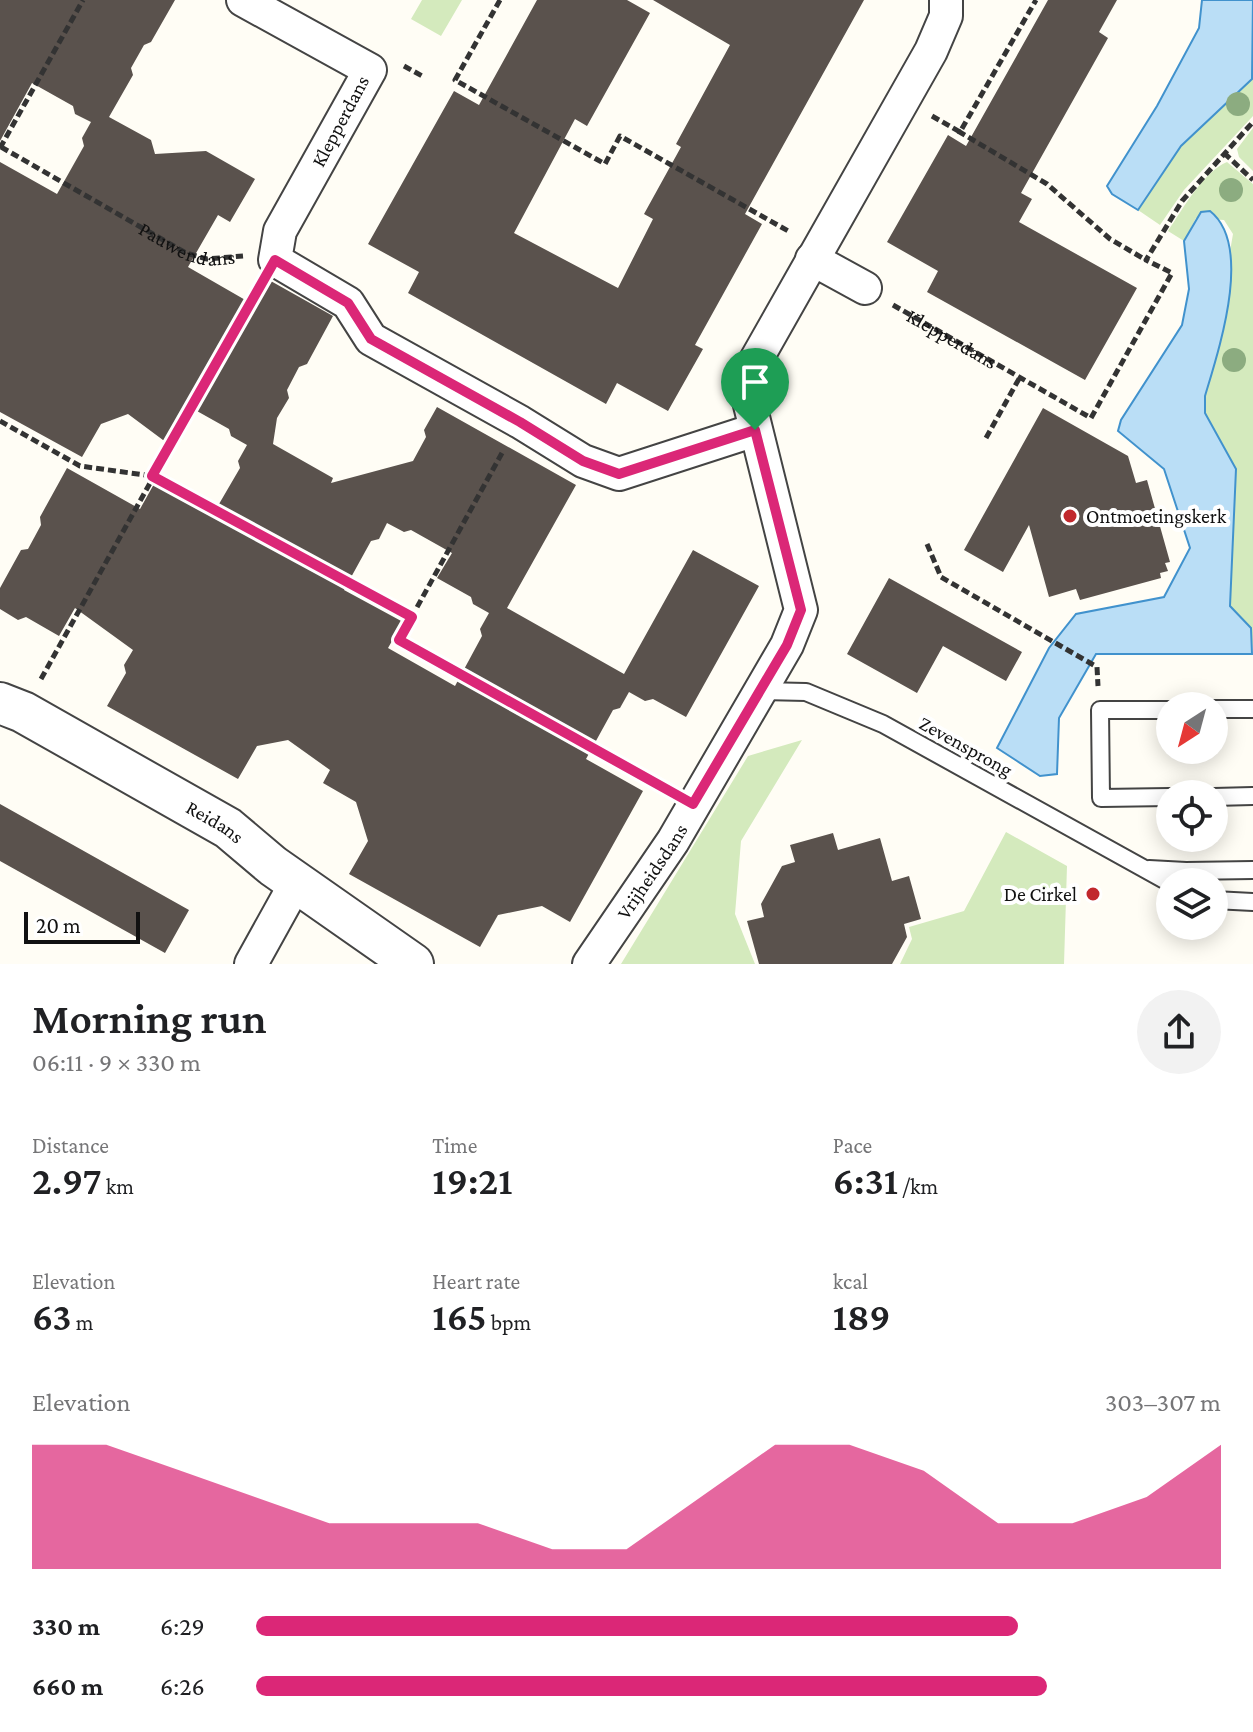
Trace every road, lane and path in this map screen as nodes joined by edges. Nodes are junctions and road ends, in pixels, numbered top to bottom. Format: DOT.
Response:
graph roads {
  1 [pos="83,0"];
  2 [pos="243,0"];
  3 [pos="500,0"];
  4 [pos="946,0"];
  5 [pos="1036,0"];
  6 [pos="903,100"];
  7 [pos="1253,122"];
  8 [pos="958,131"];
  9 [pos="0,148"];
  10 [pos="1224,153"];
  11 [pos="1253,180"];
  12 [pos="815,254"];
  13 [pos="275,260"];
  14 [pos="1146,260"];
  15 [pos="865,288"];
  16 [pos="1020,377"];
  17 [pos="0,421"];
  18 [pos="520,422"];
  19 [pos="755,430"];
  20 [pos="986,438"];
  21 [pos="152,476"];
  22 [pos="927,544"];
  23 [pos="412,617"];
  24 [pos="1097,667"];
  25 [pos="758,691"];
  26 [pos="11,708"];
  27 [pos="1228,709"];
  28 [pos="1253,709"];
  29 [pos="1156,710"];
  30 [pos="1253,796"];
  31 [pos="1156,797"];
  32 [pos="1228,797"];
  33 [pos="693,804"];
  34 [pos="1144,869"];
  35 [pos="1253,870"];
  36 [pos="1156,875"];
  37 [pos="297,881"];
  38 [pos="1228,901"];
  39 [pos="1253,902"];
  40 [pos="251,964"];
  41 [pos="413,964"];
  42 [pos="589,964"];
  1 -- 9 [label="path"];
  2 -- 13 [label="street, Klepperdans"];
  3 -- 12 [label="path"];
  4 -- 6 [label="street"];
  5 -- 8 [label="path"];
  6 -- 8 [label="path"];
  6 -- 12 [label="street"];
  7 -- 10 [label="path"];
  8 -- 14 [label="path"];
  9 -- 13 [label="path, Pauwendans"];
  10 -- 11 [label="path"];
  10 -- 14 [label="path"];
  12 -- 15 [label="street"];
  12 -- 19 [label="street"];
  13 -- 18 [label="street"];
  13 -- 21 [label="path"];
  14 -- 16 [label="path, Klepperdans"];
  15 -- 16 [label="path, Klepperdans"];
  16 -- 20 [label="path"];
  17 -- 21 [label="path"];
  18 -- 19 [label="street"];
  18 -- 23 [label="path"];
  19 -- 25 [label="street"];
  21 -- 23 [label="path"];
  21 -- 26 [label="path"];
  22 -- 24 [label="path"];
  23 -- 33 [label="path"];
  25 -- 33 [label="street, Vrijheidsdans"];
  25 -- 34 [label="lane, Zevensprong"];
  26 -- 37 [label="street, Reidans"];
  27 -- 28 [label="lane"];
  29 -- 31 [label="lane"];
  30 -- 32 [label="lane"];
  33 -- 42 [label="street, Vrijheidsdans"];
  34 -- 35 [label="lane, Zevensprong"];
  34 -- 36 [label="lane, Zevensprong"];
  37 -- 40 [label="street"];
  37 -- 41 [label="street, Reidans"];
  38 -- 39 [label="lane"];
}
